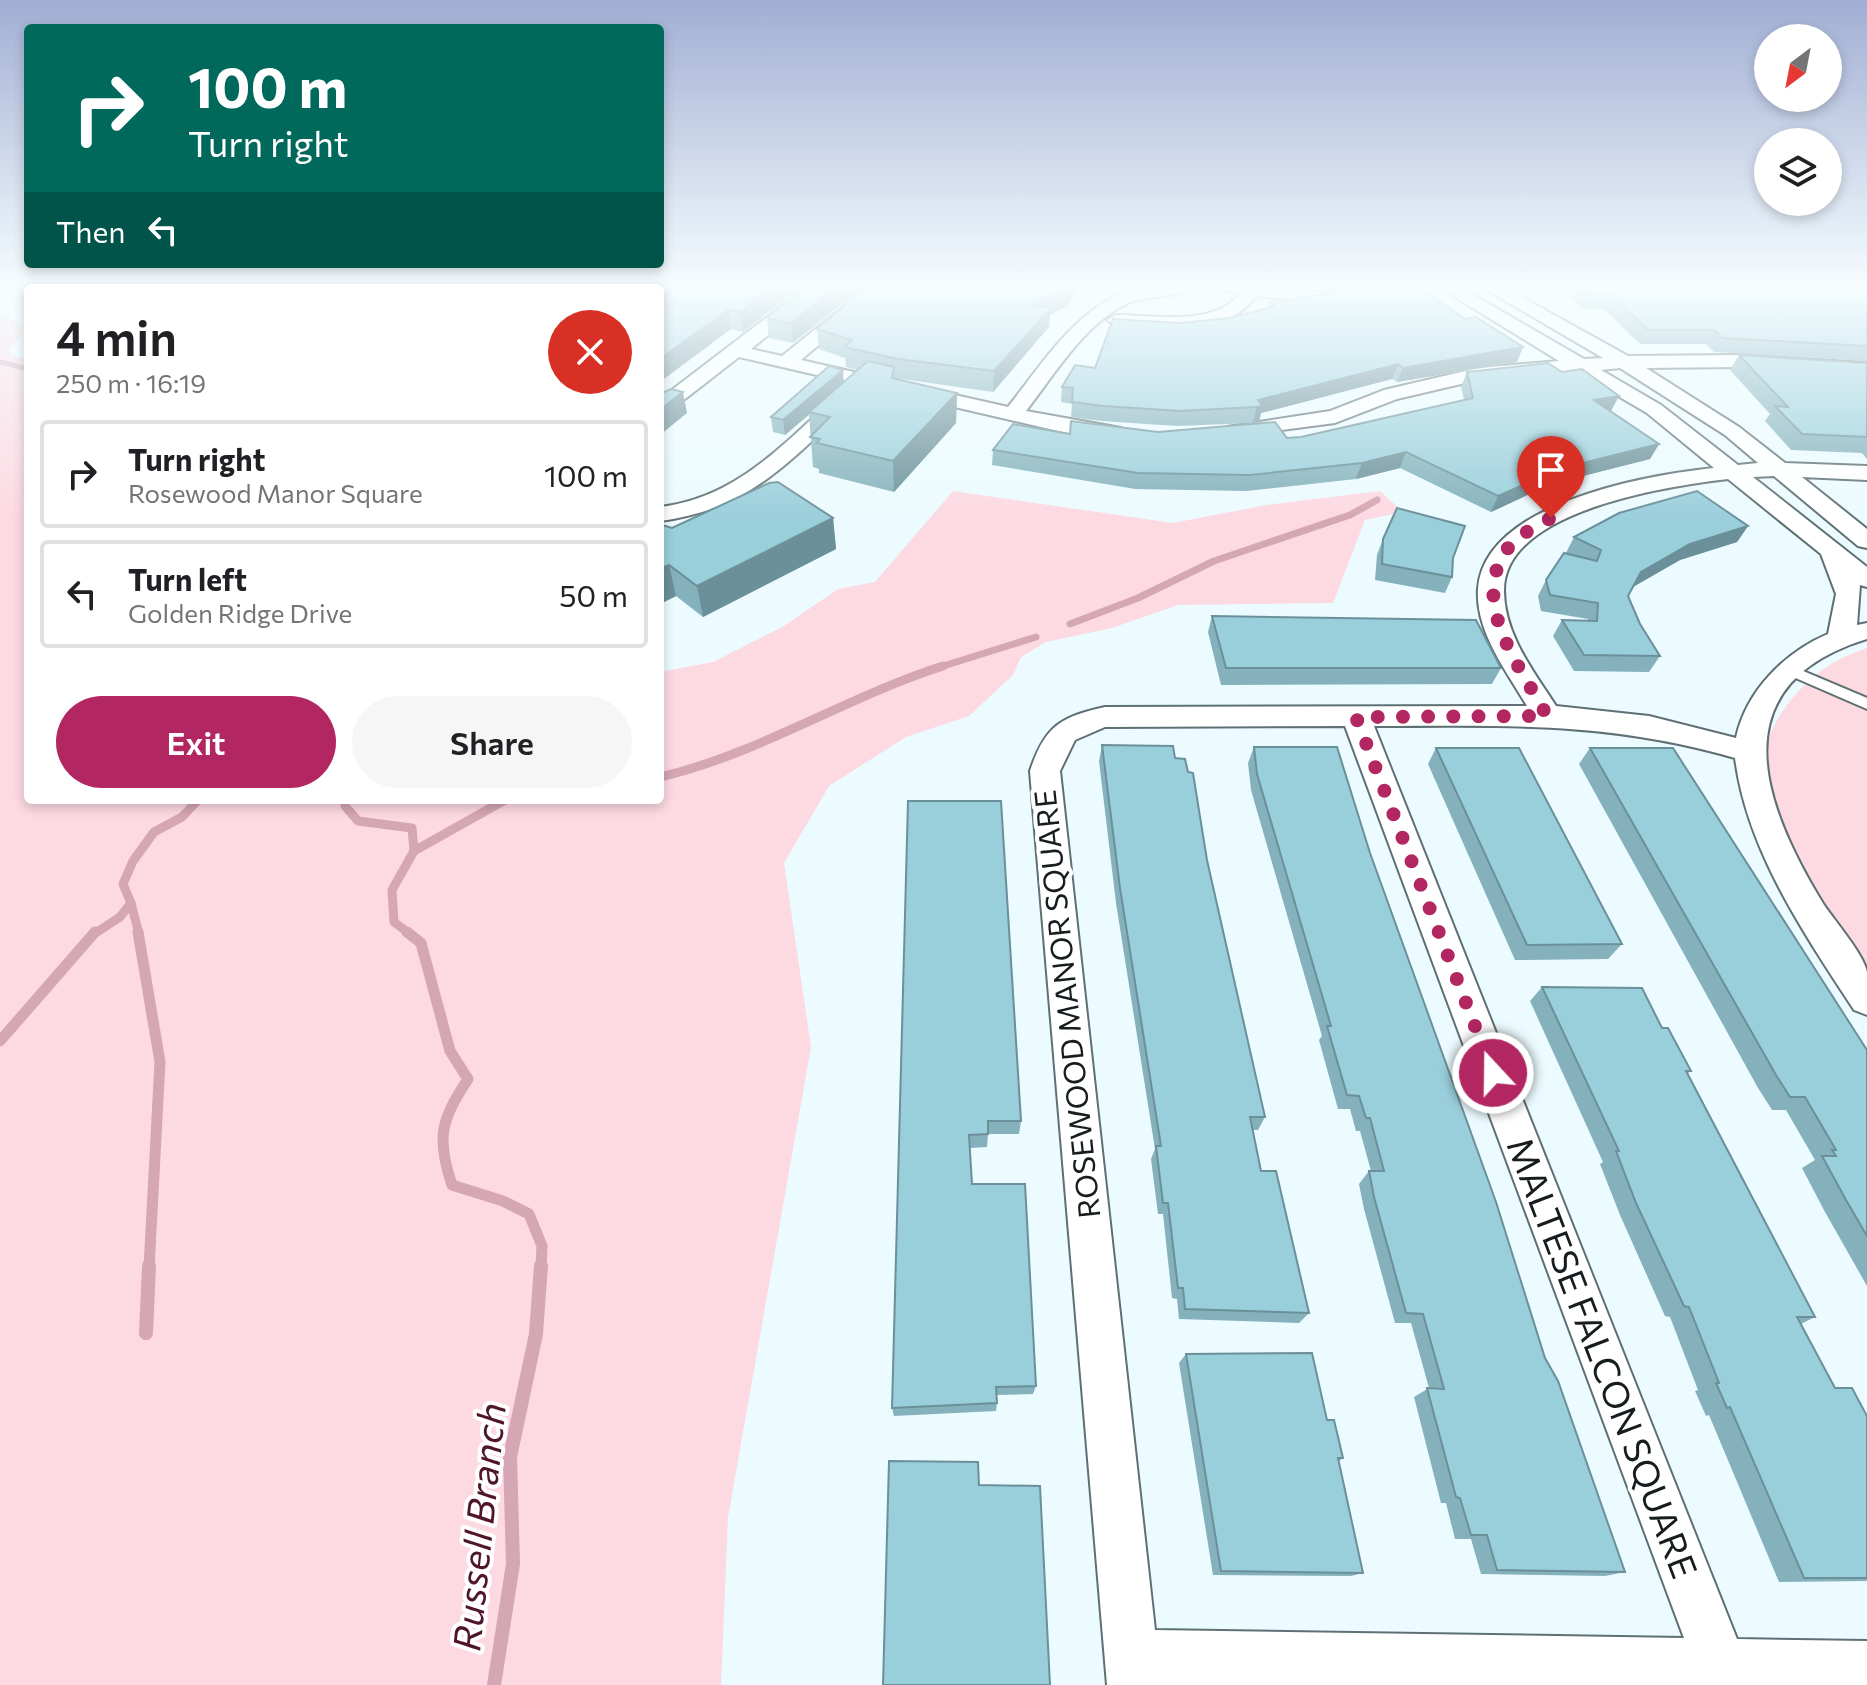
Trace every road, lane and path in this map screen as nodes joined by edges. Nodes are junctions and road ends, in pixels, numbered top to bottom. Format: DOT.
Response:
graph roads {
  1 [pos="718,365"];
  2 [pos="792,365"];
  3 [pos="1055,365"];
  4 [pos="1578,365"];
  5 [pos="1602,365"];
  6 [pos="1628,365"];
  7 [pos="1798,365"];
  8 [pos="1582,367"];
  9 [pos="1867,369"];
  10 [pos="864,381"];
  11 [pos="664,406"];
  12 [pos="1012,415"];
  13 [pos="1213,434"];
  14 [pos="1140,436"];
  15 [pos="1781,469"];
  16 [pos="1734,472"];
  17 [pos="1867,473"];
  18 [pos="664,514"];
  19 [pos="1867,541"];
  20 [pos="1829,547"];
  21 [pos="1867,579"];
  22 [pos="1854,634"];
  23 [pos="1789,670"];
  24 [pos="1867,704"];
  25 [pos="1547,716"];
  26 [pos="1356,717"];
  27 [pos="1749,752"];
  28 [pos="1866,996"];
  29 [pos="1867,1668"];
  30 [pos="1132,1671"];
  31 [pos="1725,1676"];
  1 -- 11 [label="street"];
  2 -- 10 [label="street"];
  3 -- 12 [label="street"];
  4 -- 8 [label="street"];
  5 -- 8 [label="street"];
  6 -- 15 [label="street"];
  7 -- 9 [label="street"];
  8 -- 13 [label="street"];
  8 -- 16 [label="street"];
  10 -- 12 [label="street"];
  10 -- 18 [label="street"];
  12 -- 14 [label="street"];
  15 -- 16 [label="street"];
  15 -- 17 [label="street"];
  15 -- 19 [label="street"];
  16 -- 20 [label="street"];
  16 -- 25 [label="street"];
  20 -- 21 [label="street"];
  20 -- 22 [label="street"];
  22 -- 23 [label="street"];
  23 -- 24 [label="lane"];
  23 -- 27 [label="street"];
  25 -- 26 [label="street, ROSEWOOD MANOR SQUARE"];
  25 -- 27 [label="street, ROSEWOOD MANOR SQUARE"];
  26 -- 30 [label="street, ROSEWOOD MANOR SQUARE"];
  26 -- 31 [label="street, MALTESE FALCON SQUARE"];
  27 -- 28 [label="street"];
  29 -- 31 [label="street"];
  30 -- 31 [label="street"];
}
